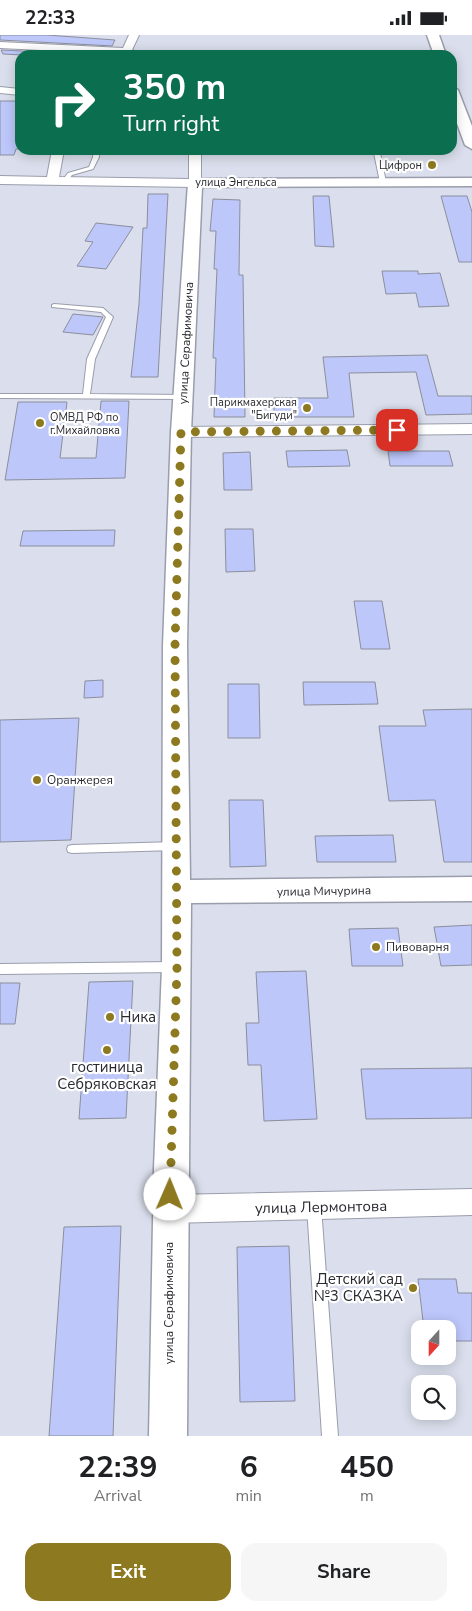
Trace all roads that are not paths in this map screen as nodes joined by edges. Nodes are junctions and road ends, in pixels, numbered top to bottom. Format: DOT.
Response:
graph roads {
  1 [pos="134,35"];
  2 [pos="433,35"];
  3 [pos="0,45"];
  4 [pos="106,50"];
  5 [pos="127,50"];
  6 [pos="439,50"];
  7 [pos="0,90"];
  8 [pos="15,92"];
  9 [pos="457,104"];
  10 [pos="472,145"];
  11 [pos="57,155"];
  12 [pos="96,155"];
  13 [pos="195,155"];
  14 [pos="377,155"];
  15 [pos="0,180"];
  16 [pos="52,181"];
  17 [pos="65,181"];
  18 [pos="383,182"];
  19 [pos="472,182"];
  20 [pos="195,183"];
  21 [pos="54,306"];
  22 [pos="0,396"];
  23 [pos="86,396"];
  24 [pos="183,397"];
  25 [pos="472,429"];
  26 [pos="181,432"];
  27 [pos="176,846"];
  28 [pos="72,849"];
  29 [pos="472,889"];
  30 [pos="176,892"];
  31 [pos="177,967"];
  32 [pos="0,969"];
  33 [pos="472,1202"];
  34 [pos="314,1207"];
  35 [pos="170,1209"];
  36 [pos="168,1436"];
  37 [pos="330,1436"];
  1 -- 5 [label="street"];
  2 -- 6 [label="street"];
  3 -- 4 [label="street"];
  7 -- 8 [label="street"];
  9 -- 10 [label="street"];
  11 -- 16 [label="street"];
  12 -- 17 [label="lane"];
  13 -- 20 [label="street, улица Серафимовича"];
  14 -- 18 [label="lane"];
  15 -- 16 [label="street, улица Энгельса"];
  16 -- 17 [label="street, улица Энгельса"];
  17 -- 20 [label="street, улица Энгельса"];
  18 -- 19 [label="street, улица Энгельса"];
  18 -- 20 [label="street, улица Энгельса"];
  20 -- 24 [label="street, улица Серафимовича"];
  21 -- 23 [label="lane"];
  22 -- 23 [label="lane"];
  23 -- 24 [label="lane"];
  24 -- 26 [label="street, улица Серафимовича"];
  25 -- 26 [label="street"];
  26 -- 27 [label="street, улица Серафимовича"];
  27 -- 28 [label="lane"];
  27 -- 30 [label="street, улица Серафимовича"];
  29 -- 30 [label="street, улица Мичурина"];
  30 -- 31 [label="street, улица Серафимовича"];
  31 -- 32 [label="lane"];
  31 -- 35 [label="street, улица Серафимовича"];
  33 -- 34 [label="street, улица Лермонтова"];
  34 -- 35 [label="street, улица Лермонтова"];
  34 -- 37 [label="lane"];
  35 -- 36 [label="street, улица Серафимовича"];
}
